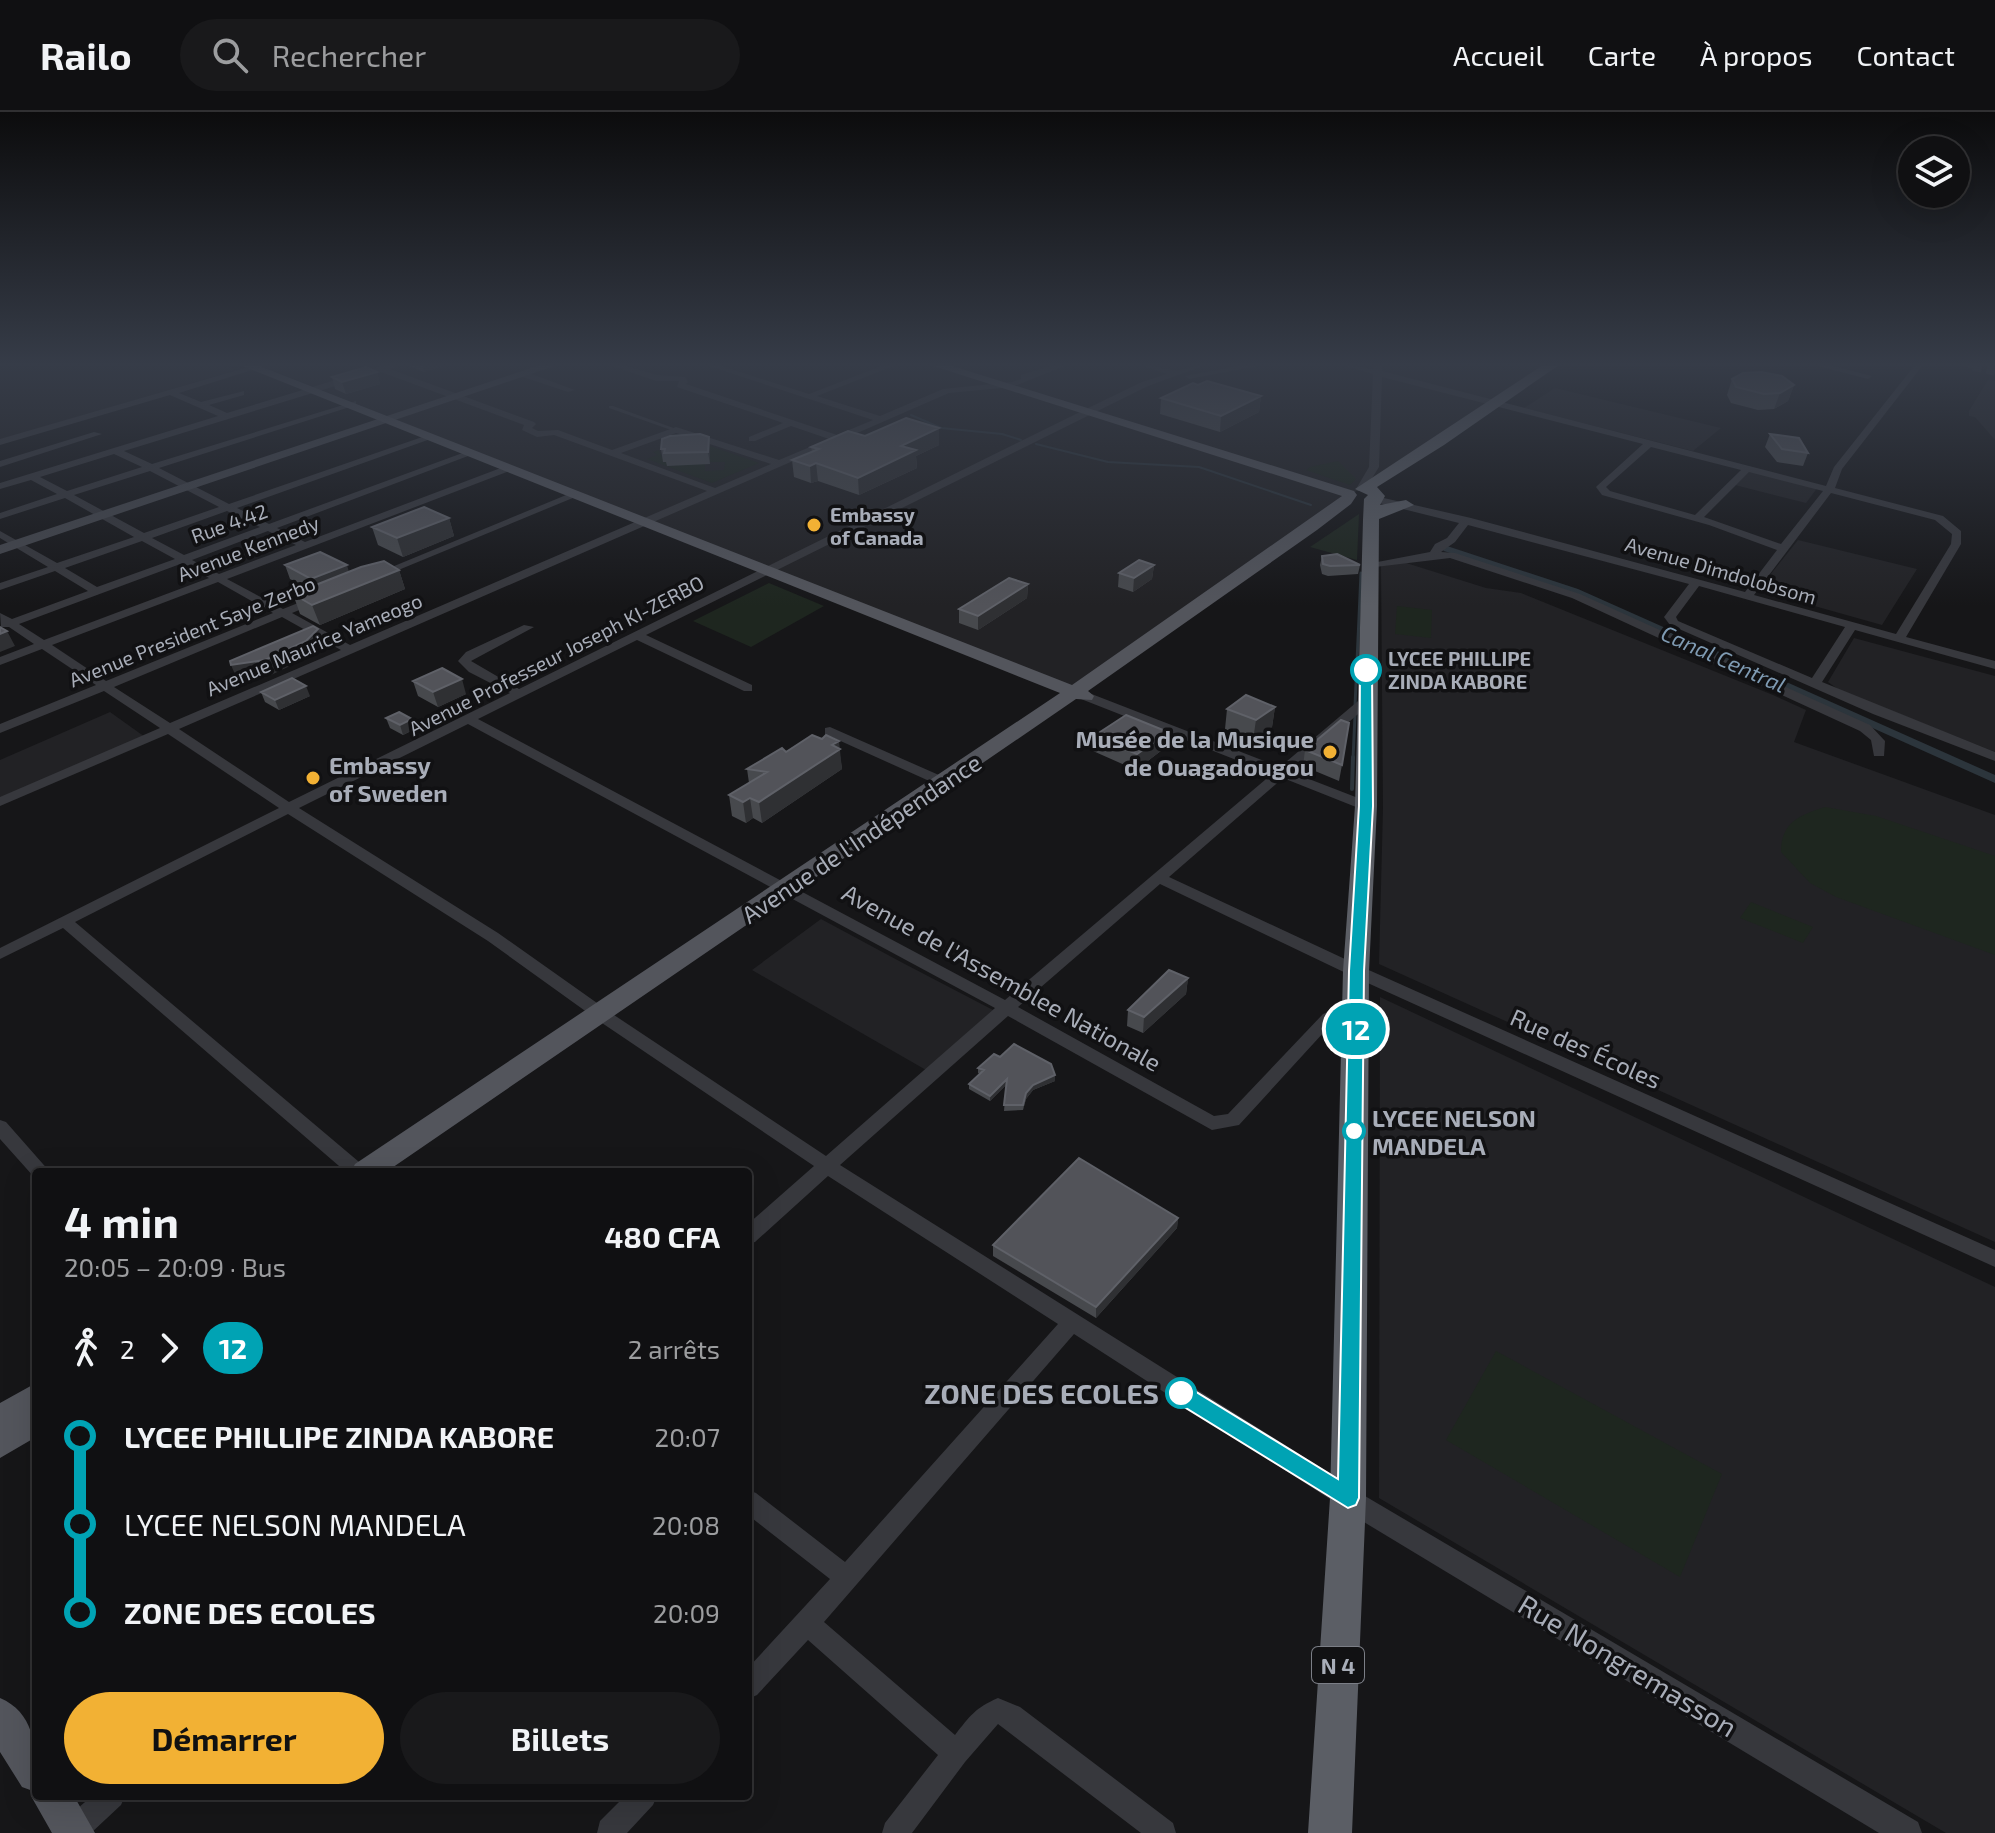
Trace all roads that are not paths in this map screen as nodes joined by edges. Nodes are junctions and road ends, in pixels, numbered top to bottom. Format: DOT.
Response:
graph roads {
  1 [pos="60,445"];
  2 [pos="114,445"];
  3 [pos="132,445"];
  4 [pos="218,445"];
  5 [pos="316,445"];
  6 [pos="407,445"];
  7 [pos="452,445"];
  8 [pos="591,445"];
  9 [pos="633,445"];
  10 [pos="723,445"];
  11 [pos="819,445"];
  12 [pos="1020,445"];
  13 [pos="1202,445"];
  14 [pos="1375,445"];
  15 [pos="1429,445"];
  16 [pos="1647,445"];
  17 [pos="1664,445"];
  18 [pos="1857,445"];
  19 [pos="120,449"];
  20 [pos="471,453"];
  21 [pos="612,453"];
  22 [pos="778,463"];
  23 [pos="0,464"];
  24 [pos="150,467"];
  25 [pos="1749,467"];
  26 [pos="509,468"];
  27 [pos="1835,475"];
  28 [pos="31,476"];
  29 [pos="1786,477"];
  30 [pos="0,486"];
  31 [pos="188,487"];
  32 [pos="1830,488"];
  33 [pos="715,491"];
  34 [pos="65,495"];
  35 [pos="575,495"];
  36 [pos="1365,498"];
  37 [pos="1406,505"];
  38 [pos="227,507"];
  39 [pos="1436,512"];
  40 [pos="0,516"];
  41 [pos="101,516"];
  42 [pos="1697,518"];
  43 [pos="1467,520"];
  44 [pos="644,522"];
  45 [pos="268,528"];
  46 [pos="0,534"];
  47 [pos="141,538"];
  48 [pos="18,544"];
  49 [pos="306,546"];
  50 [pos="1784,549"];
  51 [pos="0,550"];
  52 [pos="1434,555"];
  53 [pos="180,560"];
  54 [pos="1371,566"];
  55 [pos="56,567"];
  56 [pos="768,571"];
  57 [pos="369,578"];
  58 [pos="217,579"];
  59 [pos="1697,581"];
  60 [pos="0,587"];
  61 [pos="96,591"];
  62 [pos="1748,595"];
  63 [pos="325,596"];
  64 [pos="281,614"];
  65 [pos="3,622"];
  66 [pos="1851,626"];
  67 [pos="528,627"];
  68 [pos="638,636"];
  69 [pos="1899,639"];
  70 [pos="45,644"];
  71 [pos="350,650"];
  72 [pos="0,661"];
  73 [pos="1995,665"];
  74 [pos="1815,683"];
  75 [pos="108,685"];
  76 [pos="748,688"];
  77 [pos="520,694"];
  78 [pos="1080,694"];
  79 [pos="1368,699"];
  80 [pos="471,720"];
  81 [pos="172,728"];
  82 [pos="0,729"];
  83 [pos="830,731"];
  84 [pos="1879,753"];
  85 [pos="1995,757"];
  86 [pos="1280,773"];
  87 [pos="948,784"];
  88 [pos="0,802"];
  89 [pos="1366,806"];
  90 [pos="287,807"];
  91 [pos="1159,878"];
  92 [pos="793,889"];
  93 [pos="64,921"];
  94 [pos="0,954"];
  95 [pos="1356,971"];
  96 [pos="1008,1006"];
  97 [pos="1356,1006"];
  98 [pos="605,1016"];
  99 [pos="0,1127"];
  100 [pos="829,1167"];
  101 [pos="37,1168"];
  102 [pos="353,1168"];
  103 [pos="371,1168"];
  104 [pos="396,1168"];
  105 [pos="752,1233"];
  106 [pos="1995,1259"];
  107 [pos="1072,1322"];
  108 [pos="32,1400"];
  109 [pos="0,1421"];
  110 [pos="32,1421"];
  111 [pos="0,1443"];
  112 [pos="1348,1498"];
  113 [pos="752,1504"];
  114 [pos="847,1578"];
  115 [pos="807,1623"];
  116 [pos="752,1682"];
  117 [pos="0,1717"];
  118 [pos="956,1753"];
  119 [pos="32,1767"];
  120 [pos="54,1800"];
  121 [pos="108,1800"];
  122 [pos="640,1800"];
  123 [pos="610,1831"];
  124 [pos="74,1832"];
  125 [pos="895,1833"];
  126 [pos="1163,1833"];
  127 [pos="1330,1833"];
  128 [pos="1907,1833"];
  1 -- 23 [label="street"];
  2 -- 19 [label="street"];
  3 -- 19 [label="street"];
  4 -- 24 [label="street"];
  5 -- 31 [label="main road"];
  6 -- 38 [label="street"];
  7 -- 20 [label="main road"];
  8 -- 21 [label="street"];
  9 -- 21 [label="street"];
  10 -- 22 [label="street"];
  11 -- 22 [label="street, Avenue Maurice Yameogo"];
  12 -- 56 [label="street, Avenue Professeur Joseph KI-ZERBO"];
  13 -- 36 [label="main road"];
  14 -- 36 [label="street"];
  15 -- 36 [label="highway"];
  16 -- 42 [label="street"];
  17 -- 25 [label="street"];
  18 -- 27 [label="street"];
  19 -- 24 [label="street"];
  19 -- 28 [label="street"];
  20 -- 26 [label="main road"];
  20 -- 45 [label="street, Rue 4.42"];
  21 -- 33 [label="street"];
  22 -- 33 [label="street, Avenue Maurice Yameogo"];
  24 -- 31 [label="street"];
  24 -- 34 [label="street"];
  25 -- 29 [label="street"];
  25 -- 42 [label="street"];
  26 -- 35 [label="main road"];
  26 -- 49 [label="street, Avenue Kennedy"];
  27 -- 29 [label="street"];
  27 -- 32 [label="street"];
  28 -- 30 [label="street"];
  28 -- 34 [label="street"];
  29 -- 32 [label="street"];
  31 -- 38 [label="street"];
  31 -- 41 [label="main road"];
  32 -- 50 [label="street"];
  32 -- 69 [label="street"];
  33 -- 44 [label="street, Avenue Maurice Yameogo"];
  34 -- 40 [label="street"];
  34 -- 41 [label="street"];
  35 -- 44 [label="main road"];
  35 -- 57 [label="street"];
  36 -- 37 [label="highway"];
  36 -- 39 [label="street, Avenue Dimdolobsom"];
  36 -- 54 [label="highway, N 4"];
  36 -- 78 [label="main road, Avenue de l'Indépendance"];
  37 -- 39 [label="street, Avenue Dimdolobsom"];
  38 -- 45 [label="street"];
  38 -- 47 [label="street"];
  39 -- 43 [label="street, Avenue Dimdolobsom"];
  41 -- 47 [label="street"];
  41 -- 48 [label="main road"];
  42 -- 50 [label="street"];
  43 -- 52 [label="street"];
  43 -- 59 [label="street, Avenue Dimdolobsom"];
  44 -- 56 [label="main road"];
  44 -- 71 [label="street, Avenue Maurice Yameogo"];
  45 -- 49 [label="street"];
  45 -- 53 [label="street, Rue 4.42"];
  46 -- 48 [label="street"];
  47 -- 53 [label="street"];
  47 -- 55 [label="street"];
  48 -- 51 [label="main road"];
  48 -- 55 [label="street"];
  49 -- 58 [label="street, Avenue Kennedy"];
  50 -- 62 [label="street"];
  52 -- 54 [label="street"];
  52 -- 84 [label="street"];
  53 -- 58 [label="street"];
  53 -- 61 [label="street, Rue 4.42"];
  54 -- 79 [label="highway, N 4"];
  55 -- 60 [label="street"];
  55 -- 61 [label="street"];
  56 -- 68 [label="street, Avenue Professeur Joseph KI-ZERBO"];
  56 -- 78 [label="main road"];
  58 -- 64 [label="street"];
  58 -- 70 [label="street, Avenue Kennedy"];
  59 -- 62 [label="street, Avenue Dimdolobsom"];
  59 -- 74 [label="street"];
  61 -- 65 [label="street, Rue 4.42"];
  62 -- 66 [label="street, Avenue Dimdolobsom"];
  63 -- 64 [label="street, Avenue President Saye Zerbo"];
  64 -- 71 [label="street"];
  64 -- 75 [label="street, Avenue President Saye Zerbo"];
  65 -- 70 [label="street"];
  66 -- 69 [label="street, Avenue Dimdolobsom"];
  66 -- 74 [label="street"];
  67 -- 77 [label="street"];
  68 -- 76 [label="street"];
  68 -- 77 [label="street, Avenue Professeur Joseph KI-ZERBO"];
  69 -- 73 [label="street, Avenue Dimdolobsom"];
  70 -- 72 [label="street, Avenue Kennedy"];
  70 -- 75 [label="street"];
  71 -- 81 [label="street, Avenue Maurice Yameogo"];
  74 -- 85 [label="street"];
  75 -- 81 [label="street"];
  75 -- 82 [label="street, Avenue President Saye Zerbo"];
  77 -- 80 [label="street, Avenue Professeur Joseph KI-ZERBO"];
  78 -- 86 [label="street"];
  78 -- 87 [label="main road, Avenue de l'Indépendance"];
  79 -- 86 [label="street"];
  79 -- 89 [label="highway, N 4"];
  80 -- 90 [label="street, Avenue Professeur Joseph KI-ZERBO"];
  80 -- 92 [label="street, Avenue de l'Assemblee Nationale"];
  81 -- 88 [label="street, Avenue Maurice Yameogo"];
  81 -- 90 [label="street"];
  83 -- 87 [label="street"];
  86 -- 89 [label="street"];
  86 -- 91 [label="street"];
  87 -- 92 [label="main road, Avenue de l'Indépendance"];
  89 -- 95 [label="highway, N 4"];
  90 -- 93 [label="street, Avenue Professeur Joseph KI-ZERBO"];
  90 -- 98 [label="street"];
  91 -- 95 [label="street, Rue des Écoles"];
  91 -- 96 [label="street"];
  92 -- 96 [label="street, Avenue de l'Assemblee Nationale"];
  92 -- 98 [label="main road, Avenue de l'Indépendance"];
  93 -- 94 [label="street, Avenue Professeur Joseph KI-ZERBO"];
  93 -- 102 [label="street"];
  95 -- 97 [label="highway, N 4"];
  95 -- 106 [label="street, Rue des Écoles"];
  96 -- 97 [label="street, Avenue de l'Assemblee Nationale"];
  96 -- 100 [label="street"];
  97 -- 112 [label="highway, N 4"];
  98 -- 100 [label="street"];
  98 -- 103 [label="main road, Avenue de l'Indépendance"];
  98 -- 104 [label="main road, Avenue de l'Indépendance"];
  99 -- 101 [label="street"];
  100 -- 105 [label="street"];
  100 -- 107 [label="street"];
  107 -- 112 [label="street"];
  107 -- 114 [label="street"];
  108 -- 109 [label="main road"];
  110 -- 111 [label="main road"];
  112 -- 127 [label="highway, N 4"];
  112 -- 128 [label="street, Rue Nongremasson"];
  113 -- 114 [label="street"];
  114 -- 115 [label="street"];
  115 -- 116 [label="street"];
  115 -- 118 [label="street"];
  117 -- 119 [label="main road"];
  118 -- 125 [label="street"];
  118 -- 126 [label="street"];
  120 -- 124 [label="main road"];
  121 -- 124 [label="street"];
  122 -- 123 [label="street"];
}
